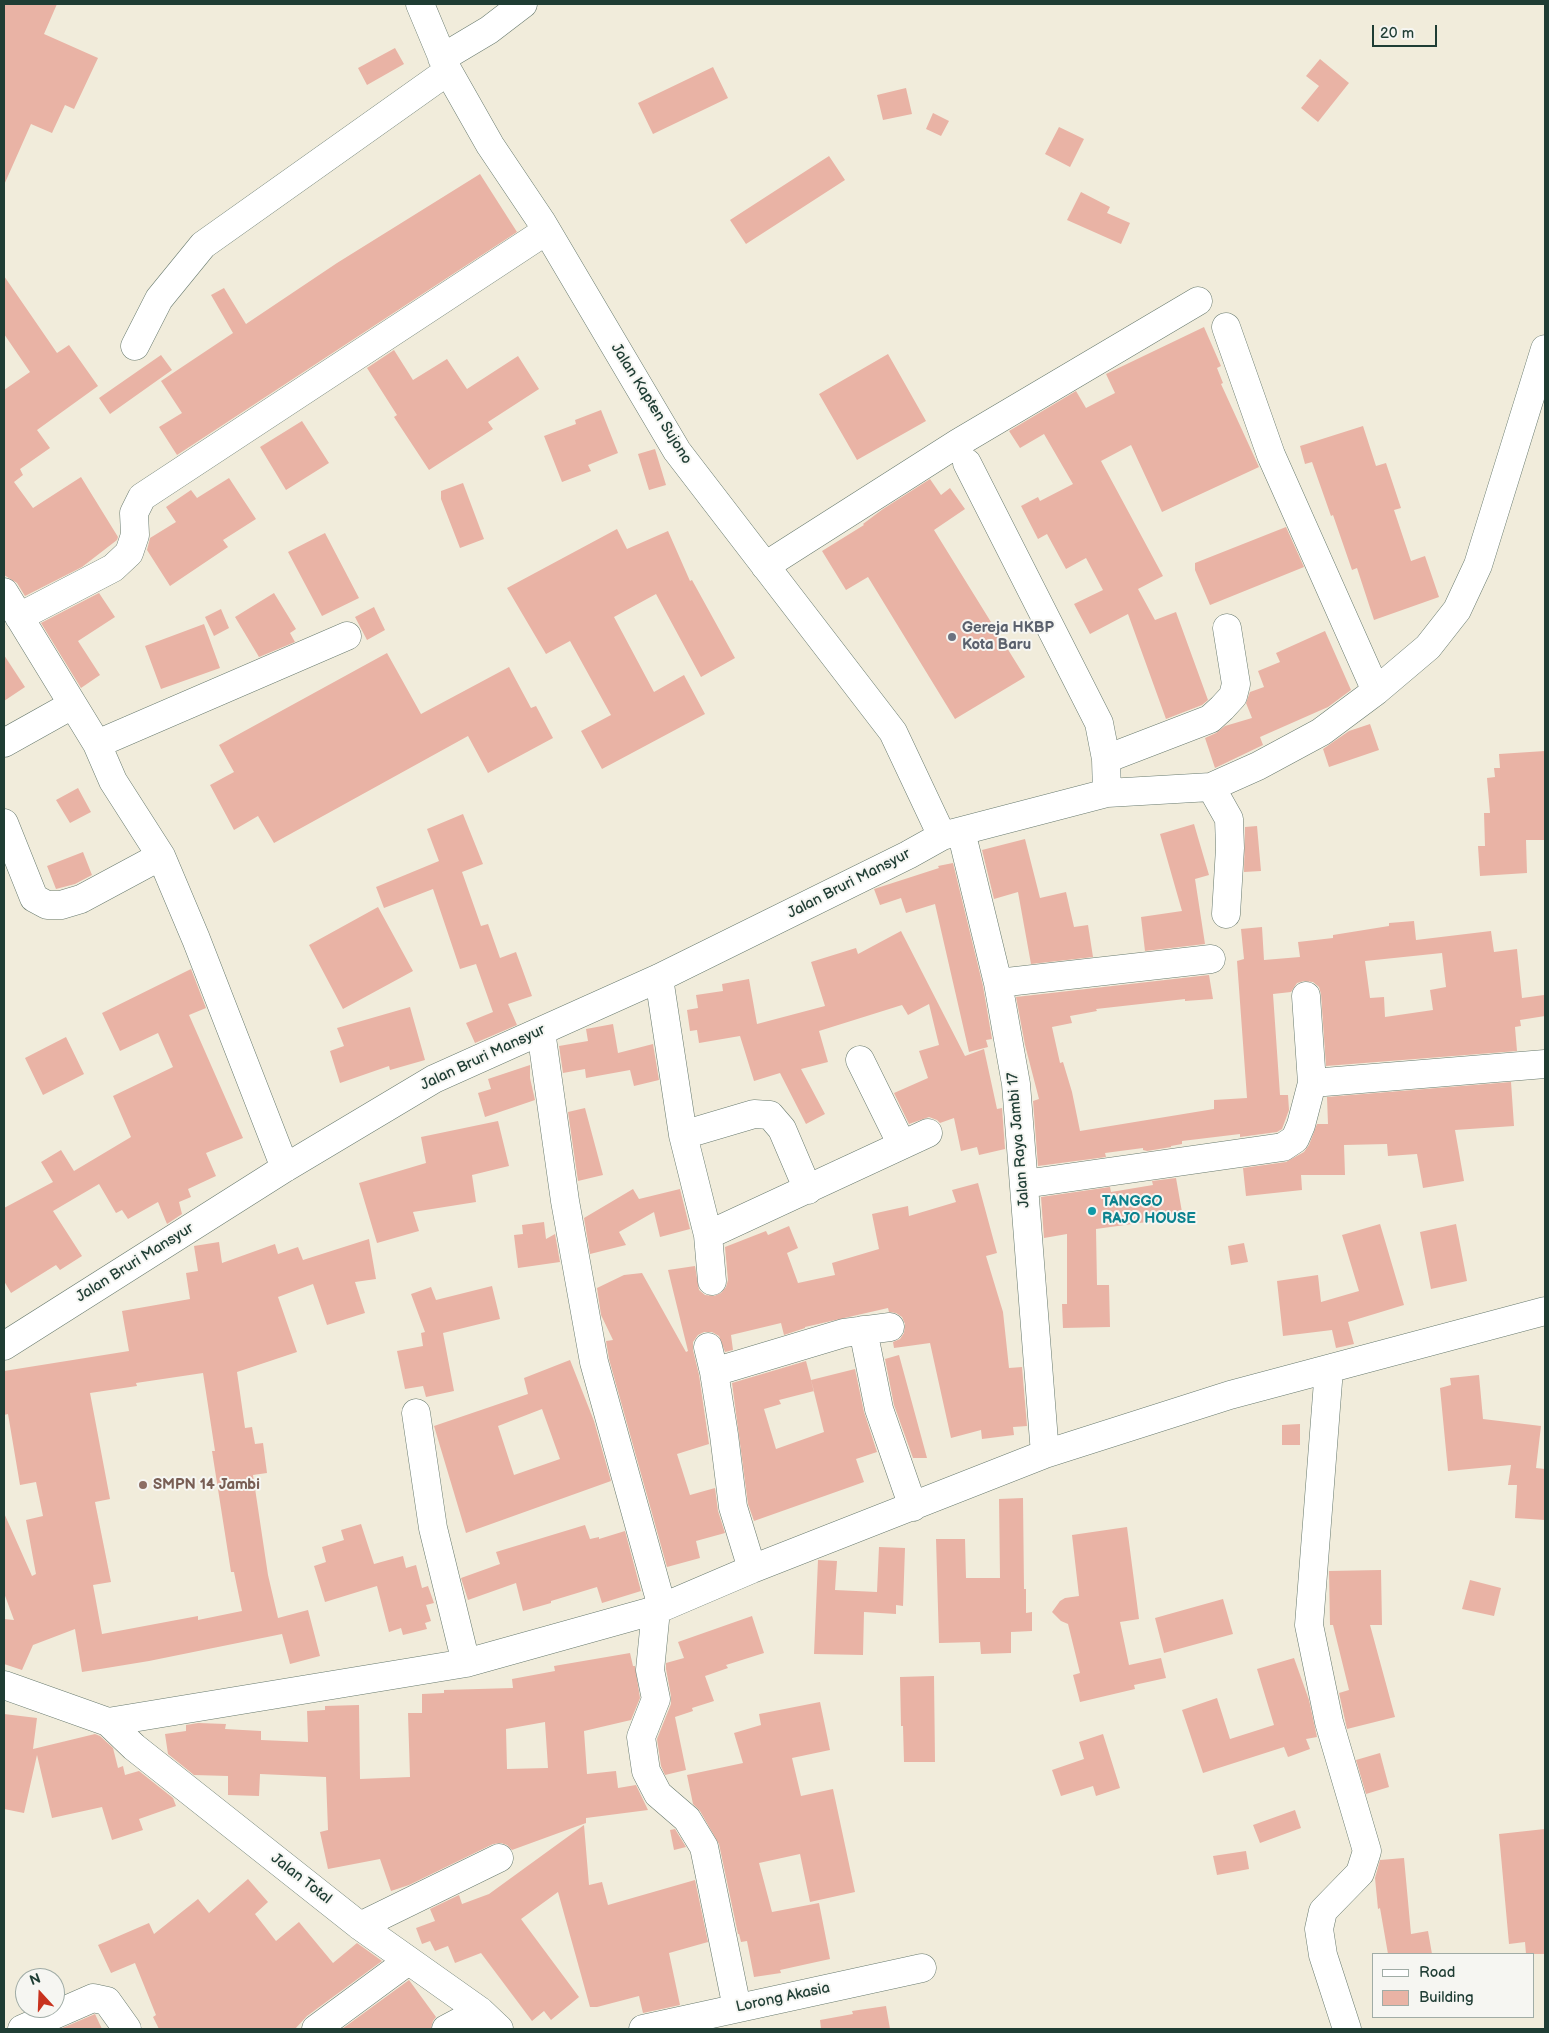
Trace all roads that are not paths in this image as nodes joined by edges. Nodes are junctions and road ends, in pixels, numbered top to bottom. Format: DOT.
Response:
graph roads {
  1 [pos="420,4"];
  2 [pos="523,4"];
  3 [pos="445,64"];
  4 [pos="546,231"];
  5 [pos="1198,301"];
  6 [pos="1226,327"];
  7 [pos="135,346"];
  8 [pos="1545,349"];
  9 [pos="967,463"];
  10 [pos="765,566"];
  11 [pos="4,592"];
  12 [pos="19,617"];
  13 [pos="1227,628"];
  14 [pos="347,636"];
  15 [pos="1376,691"];
  16 [pos="72,705"];
  17 [pos="4,743"];
  18 [pos="97,744"];
  19 [pos="1106,759"];
  20 [pos="1211,786"];
  21 [pos="1107,792"];
  22 [pos="4,823"];
  23 [pos="951,834"];
  24 [pos="161,856"];
  25 [pos="1226,914"];
  26 [pos="1211,959"];
  27 [pos="659,978"];
  28 [pos="998,983"];
  29 [pos="1306,996"];
  30 [pos="541,1031"];
  31 [pos="860,1060"];
  32 [pos="1545,1064"];
  33 [pos="1312,1083"];
  34 [pos="928,1133"];
  35 [pos="683,1136"];
  36 [pos="902,1145"];
  37 [pos="285,1168"];
  38 [pos="1024,1184"];
  39 [pos="808,1190"];
  40 [pos="708,1235"];
  41 [pos="712,1281"];
  42 [pos="1545,1311"];
  43 [pos="890,1327"];
  44 [pos="863,1330"];
  45 [pos="4,1346"];
  46 [pos="1329,1369"];
  47 [pos="416,1413"];
  48 [pos="1045,1454"];
  49 [pos="913,1507"];
  50 [pos="752,1569"];
  51 [pos="659,1608"];
  52 [pos="466,1663"];
  53 [pos="4,1686"];
  54 [pos="108,1722"];
  55 [pos="499,1858"];
  56 [pos="360,1926"];
  57 [pos="408,1961"];
  58 [pos="922,1968"];
  59 [pos="737,2008"];
  60 [pos="489,2020"];
  61 [pos="22,2029"];
  62 [pos="127,2029"];
  63 [pos="316,2029"];
  64 [pos="446,2029"];
  65 [pos="643,2029"];
  66 [pos="1347,2029"];
  1 -- 3 [label="street, Jalan Kapten Sujono"];
  2 -- 3 [label="street"];
  3 -- 4 [label="street, Jalan Kapten Sujono"];
  3 -- 7 [label="street"];
  4 -- 10 [label="street, Jalan Kapten Sujono"];
  4 -- 12 [label="street"];
  5 -- 10 [label="street"];
  6 -- 15 [label="street"];
  8 -- 15 [label="street, Jalan Bruri Mansyur"];
  9 -- 19 [label="street"];
  10 -- 23 [label="street, Jalan Kapten Sujono"];
  11 -- 12 [label="street"];
  12 -- 16 [label="street"];
  13 -- 19 [label="street"];
  14 -- 18 [label="street"];
  15 -- 20 [label="street, Jalan Bruri Mansyur"];
  16 -- 17 [label="street"];
  16 -- 18 [label="street"];
  18 -- 24 [label="street"];
  19 -- 21 [label="street"];
  20 -- 21 [label="street, Jalan Bruri Mansyur"];
  20 -- 25 [label="street"];
  21 -- 23 [label="street, Jalan Bruri Mansyur"];
  22 -- 24 [label="street"];
  23 -- 27 [label="street, Jalan Bruri Mansyur"];
  23 -- 28 [label="street, Jalan Raya Jambi 17"];
  24 -- 37 [label="street"];
  26 -- 28 [label="street"];
  27 -- 30 [label="street, Jalan Bruri Mansyur"];
  27 -- 35 [label="street"];
  28 -- 38 [label="street, Jalan Raya Jambi 17"];
  29 -- 33 [label="street"];
  30 -- 37 [label="street, Jalan Bruri Mansyur"];
  30 -- 51 [label="street"];
  31 -- 36 [label="street"];
  32 -- 33 [label="street"];
  33 -- 38 [label="street"];
  34 -- 36 [label="street"];
  35 -- 39 [label="street"];
  35 -- 40 [label="street"];
  36 -- 39 [label="street"];
  37 -- 45 [label="street, Jalan Bruri Mansyur"];
  38 -- 48 [label="street, Jalan Raya Jambi 17"];
  39 -- 40 [label="street"];
  40 -- 41 [label="street"];
  42 -- 46 [label="street"];
  43 -- 44 [label="street"];
  44 -- 49 [label="street"];
  44 -- 50 [label="street"];
  46 -- 48 [label="street"];
  46 -- 66 [label="street"];
  47 -- 52 [label="street"];
  48 -- 49 [label="street"];
  49 -- 50 [label="street"];
  50 -- 51 [label="street"];
  51 -- 52 [label="street"];
  51 -- 59 [label="street"];
  52 -- 54 [label="street"];
  53 -- 54 [label="street"];
  54 -- 56 [label="street, Jalan Total"];
  55 -- 56 [label="street"];
  56 -- 57 [label="street, Jalan Total"];
  57 -- 60 [label="street, Jalan Total"];
  57 -- 63 [label="street"];
  58 -- 59 [label="street, Lorong Akasia"];
  59 -- 65 [label="street, Lorong Akasia"];
  60 -- 64 [label="street"];
  61 -- 62 [label="street"];
}
